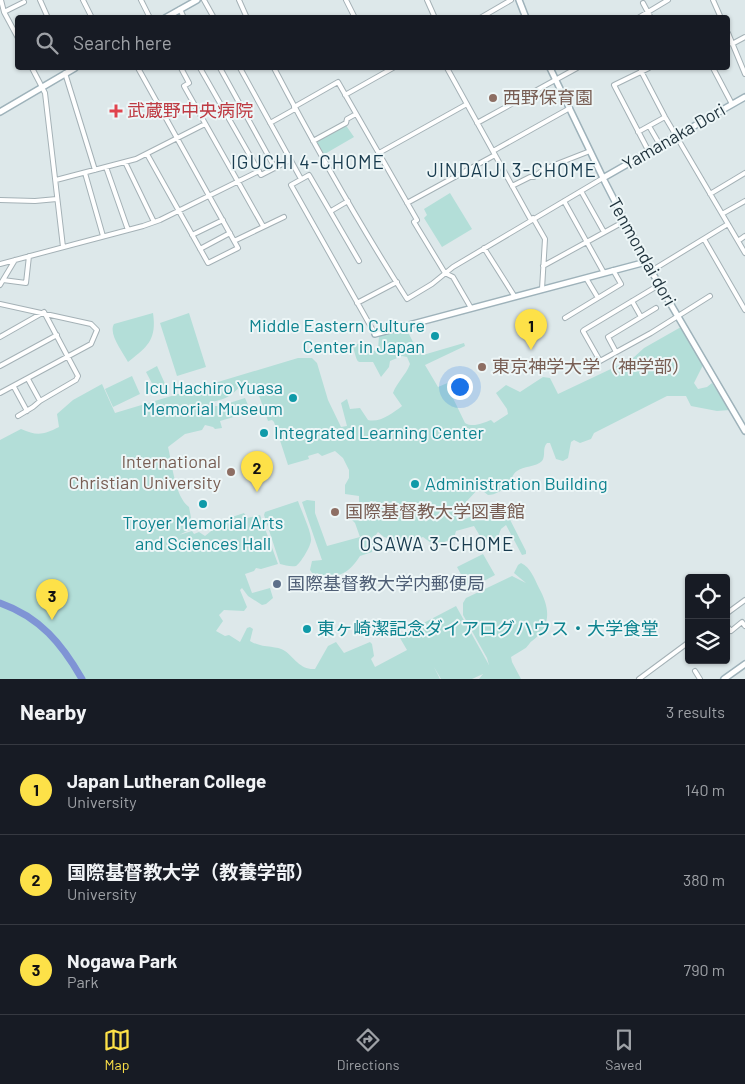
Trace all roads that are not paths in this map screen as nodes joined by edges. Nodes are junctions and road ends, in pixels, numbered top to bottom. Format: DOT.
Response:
graph roads {
  1 [pos="1,0"];
  2 [pos="40,0"];
  3 [pos="83,0"];
  4 [pos="141,0"];
  5 [pos="197,0"];
  6 [pos="204,0"];
  7 [pos="239,0"];
  8 [pos="346,0"];
  9 [pos="426,0"];
  10 [pos="510,0"];
  11 [pos="519,0"];
  12 [pos="668,0"];
  13 [pos="713,0"];
  14 [pos="24,2"];
  15 [pos="644,3"];
  16 [pos="180,9"];
  17 [pos="4,12"];
  18 [pos="648,12"];
  19 [pos="47,15"];
  20 [pos="90,15"];
  21 [pos="148,15"];
  22 [pos="170,15"];
  23 [pos="183,15"];
  24 [pos="212,15"];
  25 [pos="246,15"];
  26 [pos="354,15"];
  27 [pos="434,15"];
  28 [pos="485,15"];
  29 [pos="525,15"];
  30 [pos="643,15"];
  31 [pos="650,15"];
  32 [pos="720,15"];
  33 [pos="13,29"];
  34 [pos="15,33"];
  35 [pos="745,37"];
  36 [pos="730,43"];
  37 [pos="33,70"];
  38 [pos="71,70"];
  39 [pos="139,70"];
  40 [pos="182,70"];
  41 [pos="201,70"];
  42 [pos="221,70"];
  43 [pos="241,70"];
  44 [pos="275,70"];
  45 [pos="389,70"];
  46 [pos="449,70"];
  47 [pos="551,70"];
  48 [pos="573,70"];
  49 [pos="714,70"];
  50 [pos="641,71"];
  51 [pos="65,73"];
  52 [pos="745,74"];
  53 [pos="555,79"];
  54 [pos="42,86"];
  55 [pos="345,95"];
  56 [pos="743,98"];
  57 [pos="467,104"];
  58 [pos="732,104"];
  59 [pos="745,106"];
  60 [pos="295,108"];
  61 [pos="570,108"];
  62 [pos="0,112"];
  63 [pos="356,114"];
  64 [pos="664,118"];
  65 [pos="270,123"];
  66 [pos="477,123"];
  67 [pos="205,124"];
  68 [pos="649,126"];
  69 [pos="638,132"];
  70 [pos="676,136"];
  71 [pos="178,138"];
  72 [pos="313,141"];
  73 [pos="660,145"];
  74 [pos="590,151"];
  75 [pos="649,152"];
  76 [pos="379,153"];
  77 [pos="494,153"];
  78 [pos="147,154"];
  79 [pos="290,160"];
  80 [pos="126,162"];
  81 [pos="106,167"];
  82 [pos="275,168"];
  83 [pos="95,170"];
  84 [pos="259,171"];
  85 [pos="85,173"];
  86 [pos="745,173"];
  87 [pos="603,178"];
  88 [pos="301,179"];
  89 [pos="56,180"];
  90 [pos="237,182"];
  91 [pos="512,186"];
  92 [pos="581,191"];
  93 [pos="710,194"];
  94 [pos="210,196"];
  95 [pos="57,199"];
  96 [pos="0,200"];
  97 [pos="564,200"];
  98 [pos="348,201"];
  99 [pos="745,201"];
  100 [pos="407,202"];
  101 [pos="179,211"];
  102 [pos="331,211"];
  103 [pos="722,214"];
  104 [pos="284,217"];
  105 [pos="532,219"];
  106 [pos="223,220"];
  107 [pos="625,221"];
  108 [pos="154,222"];
  109 [pos="728,224"];
  110 [pos="262,226"];
  111 [pos="128,230"];
  112 [pos="604,232"];
  113 [pos="230,233"];
  114 [pos="192,235"];
  115 [pos="103,236"];
  116 [pos="745,236"];
  117 [pos="704,239"];
  118 [pos="234,241"];
  119 [pos="738,241"];
  120 [pos="587,242"];
  121 [pos="63,246"];
  122 [pos="484,248"];
  123 [pos="200,249"];
  124 [pos="745,253"];
  125 [pos="29,256"];
  126 [pos="15,260"];
  127 [pos="359,261"];
  128 [pos="646,262"];
  129 [pos="0,264"];
  130 [pos="543,266"];
  131 [pos="613,270"];
  132 [pos="651,271"];
  133 [pos="445,273"];
  134 [pos="604,273"];
  135 [pos="586,278"];
  136 [pos="3,280"];
  137 [pos="396,282"];
  138 [pos="0,285"];
  139 [pos="659,285"];
  140 [pos="542,289"];
  141 [pos="710,296"];
  142 [pos="515,297"];
  143 [pos="598,298"];
  144 [pos="632,301"];
  145 [pos="357,303"];
  146 [pos="0,304"];
  147 [pos="471,308"];
  148 [pos="656,308"];
  149 [pos="745,310"];
  150 [pos="44,312"];
  151 [pos="678,316"];
  152 [pos="642,317"];
  153 [pos="565,318"];
  154 [pos="375,334"];
  155 [pos="57,335"];
  156 [pos="0,337"];
  157 [pos="616,352"];
  158 [pos="68,356"];
  159 [pos="0,366"];
  160 [pos="28,379"];
  161 [pos="14,387"];
  162 [pos="0,393"];
  163 [pos="40,400"];
  164 [pos="27,411"];
  165 [pos="18,416"];
  166 [pos="745,431"];
  167 [pos="745,600"];
  168 [pos="730,611"];
  169 [pos="745,626"];
  170 [pos="730,630"];
  171 [pos="685,645"];
  172 [pos="745,664"];
  173 [pos="695,671"];
  174 [pos="639,679"];
  175 [pos="700,679"];
  176 [pos="724,679"];
  1 -- 17 [label="street"];
  2 -- 19 [label="street"];
  3 -- 20 [label="street"];
  4 -- 21 [label="street"];
  5 -- 16 [label="main road"];
  6 -- 24 [label="street"];
  7 -- 25 [label="street"];
  8 -- 26 [label="street"];
  9 -- 27 [label="street"];
  10 -- 28 [label="street"];
  11 -- 29 [label="main road"];
  12 -- 18 [label="street"];
  13 -- 32 [label="street"];
  14 -- 17 [label="street"];
  15 -- 18 [label="street"];
  16 -- 22 [label="main road"];
  16 -- 23 [label="street"];
  17 -- 33 [label="street"];
  18 -- 30 [label="street"];
  18 -- 31 [label="street"];
  33 -- 34 [label="street"];
  35 -- 36 [label="street"];
  36 -- 52 [label="street"];
  37 -- 54 [label="street"];
  38 -- 51 [label="main road"];
  39 -- 71 [label="street"];
  40 -- 67 [label="street"];
  41 -- 84 [label="street"];
  42 -- 82 [label="street"];
  43 -- 65 [label="street"];
  44 -- 60 [label="street"];
  45 -- 55 [label="street"];
  46 -- 57 [label="street"];
  47 -- 53 [label="main road, Tenmondai dori"];
  48 -- 53 [label="street"];
  49 -- 58 [label="street"];
  50 -- 64 [label="street"];
  50 -- 69 [label="street"];
  51 -- 54 [label="main road"];
  51 -- 83 [label="street"];
  53 -- 61 [label="main road, Tenmondai dori"];
  53 -- 66 [label="street"];
  54 -- 62 [label="main road"];
  54 -- 89 [label="street"];
  55 -- 60 [label="street"];
  55 -- 63 [label="street"];
  56 -- 58 [label="main road, Yamanaka Dori"];
  56 -- 59 [label="street"];
  57 -- 66 [label="street"];
  57 -- 76 [label="street"];
  58 -- 70 [label="main road, Yamanaka Dori"];
  60 -- 65 [label="street"];
  60 -- 72 [label="street"];
  61 -- 74 [label="main road, Tenmondai dori"];
  61 -- 77 [label="street"];
  63 -- 72 [label="street"];
  63 -- 76 [label="street"];
  64 -- 68 [label="street"];
  64 -- 70 [label="street"];
  65 -- 79 [label="street"];
  66 -- 77 [label="street"];
  67 -- 71 [label="street"];
  67 -- 90 [label="street"];
  68 -- 69 [label="street"];
  68 -- 73 [label="street"];
  69 -- 75 [label="street"];
  70 -- 73 [label="main road, Yamanaka Dori"];
  70 -- 93 [label="street"];
  71 -- 78 [label="street"];
  71 -- 94 [label="street"];
  72 -- 98 [label="street"];
  73 -- 75 [label="main road, Yamanaka Dori"];
  74 -- 87 [label="main road, Tenmondai dori"];
  74 -- 91 [label="street"];
  75 -- 87 [label="main road, Yamanaka Dori"];
  76 -- 100 [label="street"];
  77 -- 91 [label="street"];
  77 -- 100 [label="street"];
  78 -- 80 [label="street"];
  78 -- 101 [label="street"];
  79 -- 82 [label="street"];
  79 -- 88 [label="street"];
  80 -- 81 [label="street"];
  80 -- 108 [label="street"];
  81 -- 83 [label="street"];
  81 -- 111 [label="street"];
  82 -- 84 [label="street"];
  83 -- 85 [label="street"];
  84 -- 90 [label="street"];
  85 -- 89 [label="street"];
  85 -- 115 [label="street"];
  86 -- 93 [label="street"];
  87 -- 92 [label="street"];
  87 -- 107 [label="main road, Tenmondai dori"];
  88 -- 102 [label="street"];
  88 -- 145 [label="street"];
  89 -- 95 [label="street"];
  90 -- 94 [label="street"];
  90 -- 110 [label="street"];
  91 -- 105 [label="street"];
  92 -- 97 [label="street"];
  92 -- 112 [label="street"];
  93 -- 103 [label="street"];
  94 -- 101 [label="street"];
  94 -- 106 [label="street"];
  95 -- 96 [label="street"];
  95 -- 121 [label="street"];
  97 -- 105 [label="street"];
  97 -- 120 [label="street"];
  98 -- 102 [label="street"];
  98 -- 137 [label="street"];
  99 -- 103 [label="street"];
  100 -- 133 [label="street"];
  101 -- 108 [label="street"];
  101 -- 114 [label="street"];
  102 -- 127 [label="street"];
  103 -- 109 [label="street"];
  104 -- 110 [label="street"];
  105 -- 122 [label="street"];
  105 -- 130 [label="street"];
  106 -- 113 [label="street"];
  106 -- 114 [label="street"];
  107 -- 112 [label="street"];
  107 -- 128 [label="main road, Tenmondai dori"];
  108 -- 111 [label="street"];
  109 -- 117 [label="street"];
  109 -- 119 [label="street"];
  110 -- 118 [label="street"];
  111 -- 115 [label="street"];
  112 -- 120 [label="street"];
  113 -- 118 [label="street"];
  113 -- 123 [label="street"];
  114 -- 123 [label="street"];
  115 -- 121 [label="street"];
  116 -- 119 [label="street"];
  117 -- 132 [label="street"];
  117 -- 149 [label="street"];
  118 -- 123 [label="street"];
  119 -- 124 [label="street"];
  120 -- 130 [label="street"];
  120 -- 134 [label="street"];
  121 -- 125 [label="street"];
  122 -- 133 [label="street"];
  122 -- 142 [label="street"];
  125 -- 126 [label="street"];
  125 -- 136 [label="street"];
  126 -- 129 [label="street"];
  126 -- 136 [label="street"];
  128 -- 131 [label="main road"];
  128 -- 132 [label="main road, Tenmondai dori"];
  130 -- 140 [label="street"];
  131 -- 134 [label="main road"];
  131 -- 143 [label="street"];
  132 -- 139 [label="main road, Tenmondai dori"];
  133 -- 137 [label="street"];
  133 -- 147 [label="street"];
  134 -- 135 [label="main road"];
  135 -- 140 [label="main road"];
  135 -- 143 [label="street"];
  136 -- 138 [label="street"];
  137 -- 145 [label="street"];
  139 -- 144 [label="street"];
  139 -- 151 [label="main road, Tenmondai dori"];
  140 -- 142 [label="main road"];
  141 -- 151 [label="street"];
  142 -- 147 [label="main road"];
  143 -- 153 [label="street"];
  144 -- 152 [label="street"];
  144 -- 157 [label="street"];
  145 -- 154 [label="street"];
  146 -- 150 [label="street"];
  147 -- 154 [label="main road"];
  148 -- 152 [label="street"];
  150 -- 155 [label="street"];
  150 -- 156 [label="street"];
  150 -- 158 [label="street"];
  151 -- 157 [label="street"];
  151 -- 166 [label="main road, Tenmondai dori"];
  152 -- 157 [label="street"];
  155 -- 158 [label="street"];
  155 -- 159 [label="street"];
  158 -- 160 [label="street"];
  158 -- 163 [label="street"];
  160 -- 161 [label="street"];
  160 -- 163 [label="street"];
  161 -- 162 [label="street"];
  161 -- 164 [label="street"];
  163 -- 164 [label="street"];
  164 -- 165 [label="street"];
  167 -- 168 [label="street"];
  169 -- 170 [label="street"];
  171 -- 174 [label="street"];
  172 -- 176 [label="main road"];
  173 -- 175 [label="street"];
}
